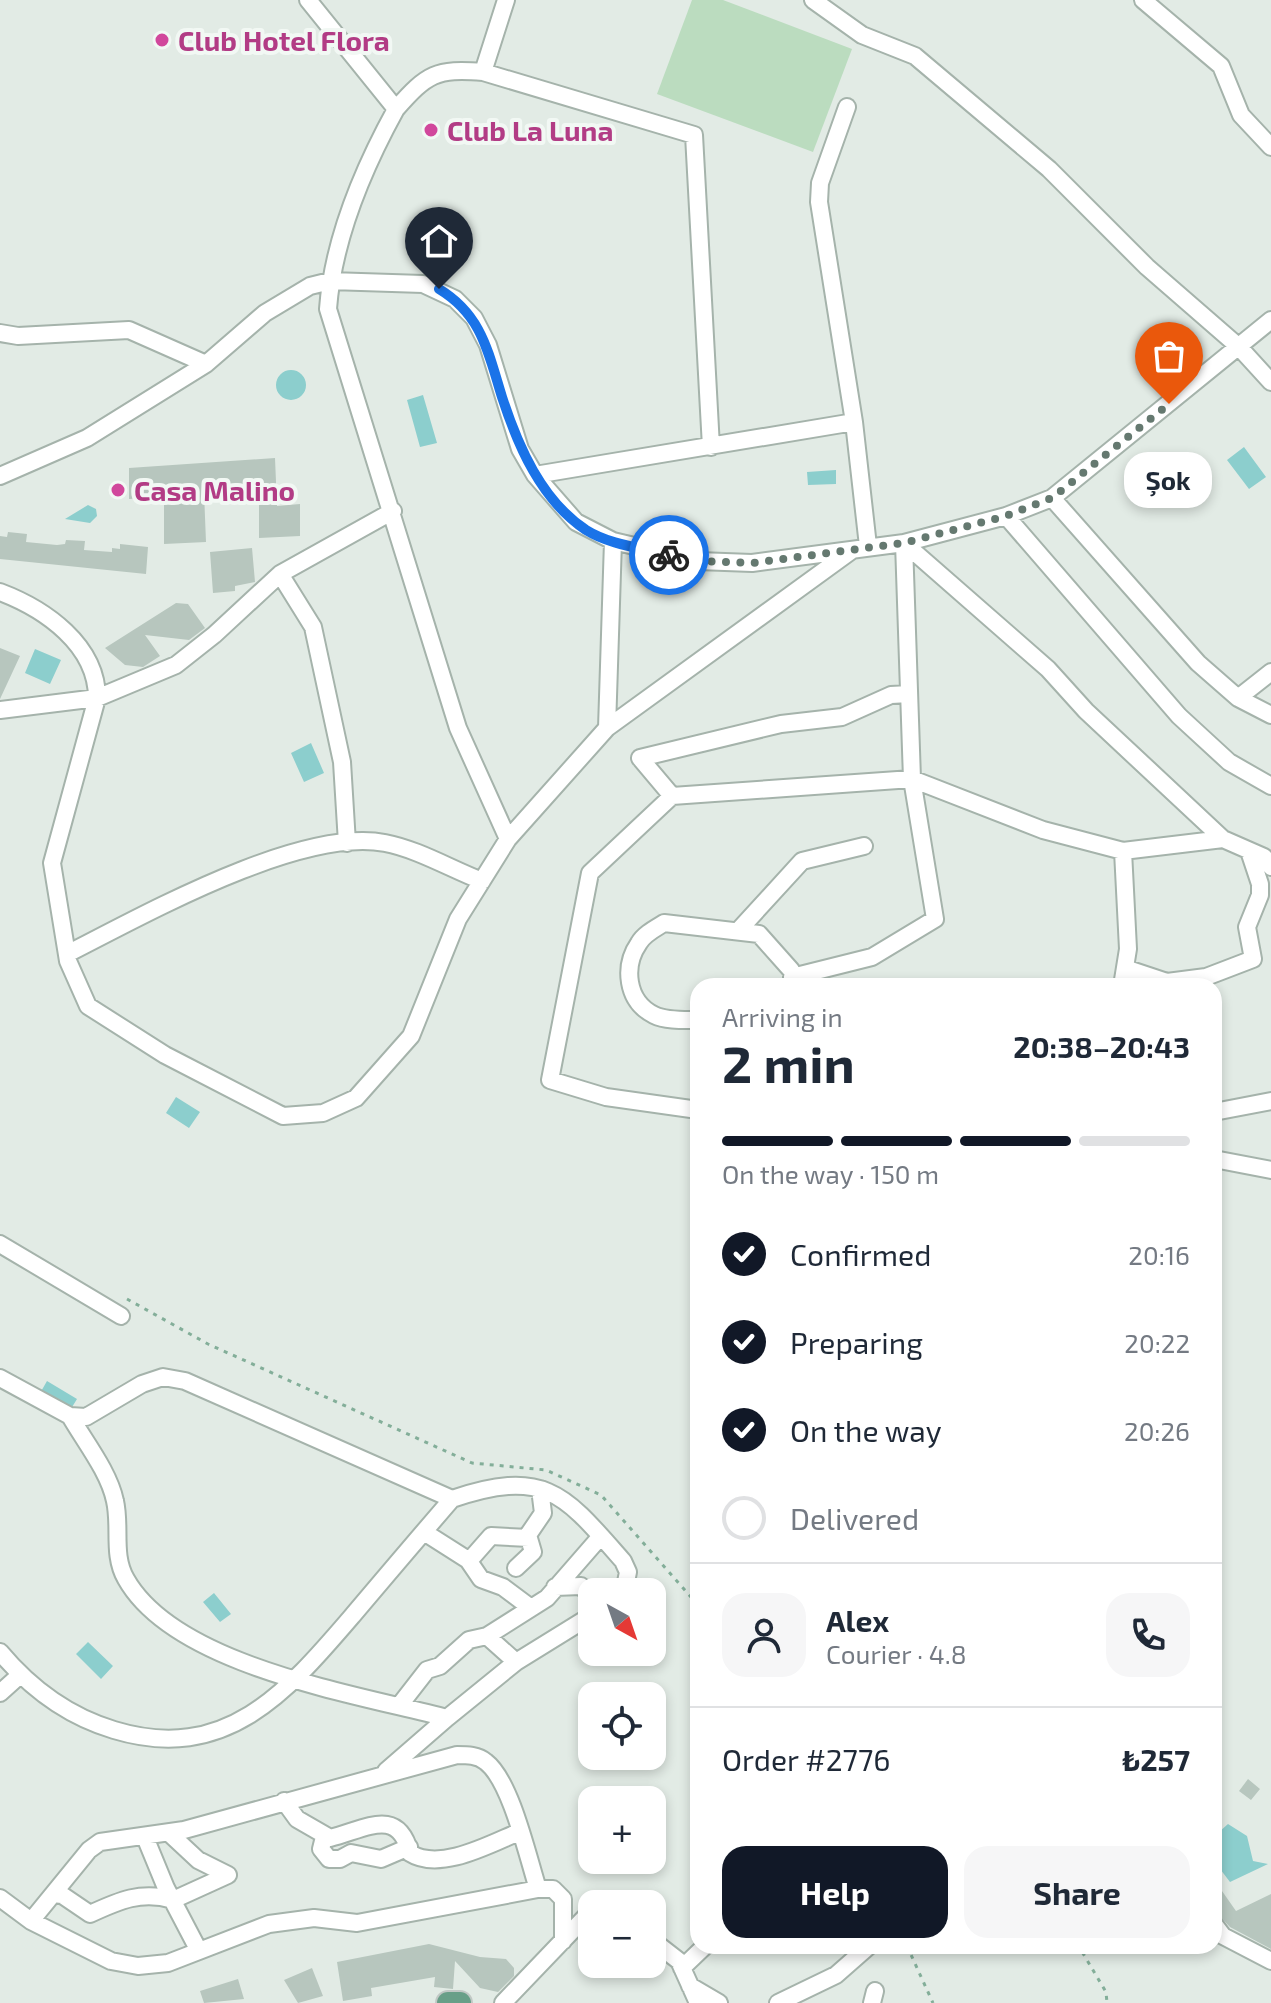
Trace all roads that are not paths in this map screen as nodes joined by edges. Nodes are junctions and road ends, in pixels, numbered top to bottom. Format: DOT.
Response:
graph roads {
  1 [pos="308,0"];
  2 [pos="506,0"];
  3 [pos="813,0"];
  4 [pos="1143,0"];
  5 [pos="483,72"];
  6 [pos="847,107"];
  7 [pos="396,109"];
  8 [pos="1271,147"];
  9 [pos="330,281"];
  10 [pos="1271,320"];
  11 [pos="0,333"];
  12 [pos="1239,347"];
  13 [pos="206,364"];
  14 [pos="1271,382"];
  15 [pos="854,422"];
  16 [pos="711,447"];
  17 [pos="535,475"];
  18 [pos="0,476"];
  19 [pos="1052,498"];
  20 [pos="393,511"];
  21 [pos="1006,516"];
  22 [pos="613,541"];
  23 [pos="904,543"];
  24 [pos="861,548"];
  25 [pos="280,574"];
  26 [pos="0,592"];
  27 [pos="1271,672"];
  28 [pos="909,694"];
  29 [pos="97,698"];
  30 [pos="1238,698"];
  31 [pos="0,710"];
  32 [pos="1271,715"];
  33 [pos="607,728"];
  34 [pos="912,779"];
  35 [pos="1271,786"];
  36 [pos="672,796"];
  37 [pos="508,839"];
  38 [pos="1223,839"];
  39 [pos="347,843"];
  40 [pos="864,846"];
  41 [pos="1123,851"];
  42 [pos="1249,851"];
  43 [pos="1270,864"];
  44 [pos="482,881"];
  45 [pos="738,931"];
  46 [pos="67,954"];
  47 [pos="1125,968"];
  48 [pos="793,978"];
  49 [pos="806,978"];
  50 [pos="1123,978"];
  51 [pos="1155,978"];
  52 [pos="1198,978"];
  53 [pos="690,1019"];
  54 [pos="1271,1101"];
  55 [pos="690,1109"];
  56 [pos="1222,1110"];
  57 [pos="1222,1161"];
  58 [pos="1271,1170"];
  59 [pos="0,1244"];
  60 [pos="121,1316"];
  61 [pos="0,1378"];
  62 [pos="70,1416"];
  63 [pos="540,1489"];
  64 [pos="452,1499"];
  65 [pos="424,1532"];
  66 [pos="601,1536"];
  67 [pos="529,1538"];
  68 [pos="469,1561"];
  69 [pos="516,1568"];
  70 [pos="627,1578"];
  71 [pos="578,1586"];
  72 [pos="555,1587"];
  73 [pos="531,1608"];
  74 [pos="578,1624"];
  75 [pos="487,1636"];
  76 [pos="0,1652"];
  77 [pos="516,1662"];
  78 [pos="20,1675"];
  79 [pos="298,1679"];
  80 [pos="0,1693"];
  81 [pos="399,1706"];
  82 [pos="447,1718"];
  83 [pos="383,1773"];
  84 [pos="284,1801"];
  85 [pos="519,1832"];
  86 [pos="169,1833"];
  87 [pos="145,1837"];
  88 [pos="324,1837"];
  89 [pos="409,1847"];
  90 [pos="538,1889"];
  91 [pos="53,1894"];
  92 [pos="0,1898"];
  93 [pos="173,1900"];
  94 [pos="31,1921"];
  95 [pos="578,1925"];
  96 [pos="1222,1935"];
  97 [pos="563,1941"];
  98 [pos="199,1951"];
  99 [pos="666,1951"];
  100 [pos="697,1954"];
  101 [pos="860,1954"];
  102 [pos="1271,1961"];
  103 [pos="682,1968"];
  104 [pos="690,1986"];
  105 [pos="448,2003"];
  106 [pos="460,2003"];
  107 [pos="503,2003"];
  108 [pos="698,2003"];
  109 [pos="719,2003"];
  110 [pos="778,2003"];
  1 -- 7 [label="street"];
  2 -- 5 [label="street"];
  3 -- 12 [label="street"];
  4 -- 8 [label="street"];
  5 -- 7 [label="street"];
  5 -- 16 [label="street"];
  6 -- 15 [label="street"];
  7 -- 9 [label="street"];
  9 -- 13 [label="street"];
  9 -- 17 [label="street"];
  9 -- 20 [label="street"];
  10 -- 12 [label="street"];
  11 -- 13 [label="street"];
  12 -- 14 [label="street"];
  12 -- 19 [label="street"];
  13 -- 18 [label="street"];
  15 -- 16 [label="street"];
  15 -- 24 [label="street"];
  16 -- 17 [label="street"];
  17 -- 22 [label="street"];
  19 -- 21 [label="street"];
  19 -- 30 [label="street"];
  20 -- 25 [label="street"];
  20 -- 37 [label="street"];
  21 -- 23 [label="street"];
  21 -- 35 [label="street"];
  22 -- 24 [label="street"];
  22 -- 33 [label="street"];
  23 -- 24 [label="street"];
  23 -- 28 [label="street"];
  23 -- 38 [label="street"];
  24 -- 33 [label="street"];
  25 -- 29 [label="street"];
  25 -- 39 [label="street"];
  26 -- 29 [label="street"];
  27 -- 30 [label="street"];
  28 -- 34 [label="street"];
  28 -- 36 [label="street"];
  29 -- 31 [label="street"];
  29 -- 46 [label="street"];
  30 -- 32 [label="street"];
  33 -- 37 [label="street"];
  34 -- 36 [label="street"];
  34 -- 41 [label="street"];
  34 -- 49 [label="street"];
  36 -- 55 [label="street"];
  37 -- 44 [label="street"];
  38 -- 41 [label="street"];
  38 -- 42 [label="street"];
  39 -- 44 [label="street"];
  39 -- 46 [label="street"];
  40 -- 45 [label="street"];
  41 -- 47 [label="street"];
  42 -- 43 [label="street"];
  42 -- 52 [label="street"];
  44 -- 46 [label="street"];
  45 -- 48 [label="street"];
  45 -- 53 [label="street"];
  47 -- 50 [label="street"];
  47 -- 51 [label="street"];
  54 -- 56 [label="street"];
  57 -- 58 [label="street"];
  59 -- 60 [label="street"];
  61 -- 62 [label="street"];
  62 -- 64 [label="street"];
  62 -- 79 [label="street"];
  63 -- 64 [label="street"];
  63 -- 66 [label="street"];
  63 -- 67 [label="street"];
  64 -- 65 [label="street"];
  65 -- 68 [label="street"];
  65 -- 79 [label="street"];
  66 -- 70 [label="street"];
  66 -- 72 [label="street"];
  67 -- 68 [label="street"];
  67 -- 69 [label="street"];
  68 -- 73 [label="street"];
  71 -- 72 [label="street"];
  72 -- 73 [label="street"];
  73 -- 75 [label="street"];
  74 -- 77 [label="street"];
  75 -- 77 [label="street"];
  75 -- 81 [label="street"];
  76 -- 78 [label="street"];
  77 -- 82 [label="street"];
  78 -- 79 [label="street"];
  78 -- 80 [label="street"];
  79 -- 81 [label="street"];
  81 -- 82 [label="street"];
  82 -- 83 [label="street"];
  83 -- 84 [label="street"];
  83 -- 85 [label="street"];
  84 -- 86 [label="street"];
  84 -- 88 [label="street"];
  85 -- 89 [label="street"];
  85 -- 90 [label="street"];
  86 -- 87 [label="street"];
  86 -- 93 [label="street"];
  87 -- 91 [label="street"];
  87 -- 93 [label="street"];
  88 -- 89 [label="street"];
  88 -- 89 [label="street"];
  90 -- 97 [label="street"];
  90 -- 98 [label="street"];
  91 -- 93 [label="street"];
  91 -- 94 [label="street"];
  92 -- 94 [label="street"];
  93 -- 98 [label="street"];
  94 -- 98 [label="street"];
  95 -- 97 [label="street"];
  96 -- 102 [label="street"];
  97 -- 107 [label="street"];
  99 -- 103 [label="street"];
  100 -- 103 [label="street"];
  101 -- 110 [label="street"];
  103 -- 104 [label="street"];
  104 -- 108 [label="street"];
  104 -- 109 [label="street"];
  105 -- 106 [label="main road"];
}
